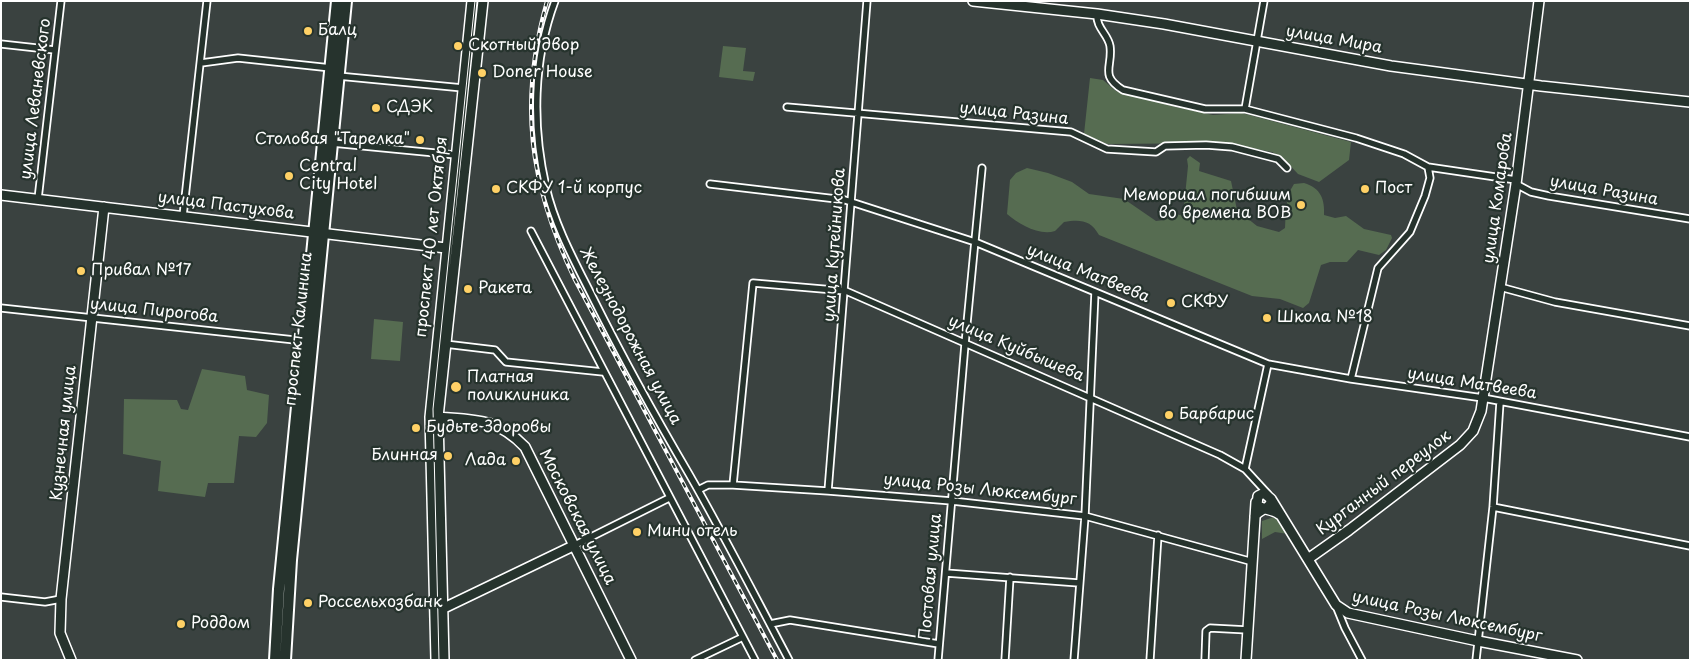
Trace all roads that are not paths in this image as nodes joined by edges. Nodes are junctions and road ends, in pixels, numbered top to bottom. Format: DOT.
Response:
graph roads {
  1 [pos="61,1"];
  2 [pos="208,1"];
  3 [pos="337,1"];
  4 [pos="346,1"];
  5 [pos="472,1"];
  6 [pos="483,1"];
  7 [pos="555,1"];
  8 [pos="868,1"];
  9 [pos="973,1"];
  10 [pos="1264,1"];
  11 [pos="1538,1"];
  12 [pos="1097,14"];
  13 [pos="1257,42"];
  14 [pos="1,44"];
  15 [pos="55,50"];
  16 [pos="200,63"];
  17 [pos="331,68"];
  18 [pos="338,76"];
  19 [pos="1529,84"];
  20 [pos="463,88"];
  21 [pos="1690,102"];
  22 [pos="787,107"];
  23 [pos="1245,109"];
  24 [pos="858,112"];
  25 [pos="332,143"];
  26 [pos="456,155"];
  27 [pos="1428,167"];
  28 [pos="982,168"];
  29 [pos="1287,168"];
  30 [pos="1516,182"];
  31 [pos="710,184"];
  32 [pos="1,195"];
  33 [pos="38,200"];
  34 [pos="852,202"];
  35 [pos="104,207"];
  36 [pos="183,216"];
  37 [pos="1690,219"];
  38 [pos="532,231"];
  39 [pos="319,233"];
  40 [pos="975,242"];
  41 [pos="446,248"];
  42 [pos="1500,287"];
  43 [pos="846,292"];
  44 [pos="1095,292"];
  45 [pos="1,308"];
  46 [pos="91,318"];
  47 [pos="1690,326"];
  48 [pos="304,341"];
  49 [pos="445,344"];
  50 [pos="965,344"];
  51 [pos="1268,364"];
  52 [pos="603,372"];
  53 [pos="1351,379"];
  54 [pos="1090,397"];
  55 [pos="1483,398"];
  56 [pos="1500,402"];
  57 [pos="434,417"];
  58 [pos="1690,437"];
  59 [pos="1245,469"];
  60 [pos="1254,479"];
  61 [pos="733,485"];
  62 [pos="698,490"];
  63 [pos="828,491"];
  64 [pos="1270,497"];
  65 [pos="669,498"];
  66 [pos="1257,500"];
  67 [pos="952,501"];
  68 [pos="1493,507"];
  69 [pos="1266,508"];
  70 [pos="1085,516"];
  71 [pos="1254,516"];
  72 [pos="1283,518"];
  73 [pos="1158,535"];
  74 [pos="575,545"];
  75 [pos="1690,546"];
  76 [pos="1308,559"];
  77 [pos="1253,562"];
  78 [pos="946,573"];
  79 [pos="1010,577"];
  80 [pos="1080,582"];
  81 [pos="1,598"];
  82 [pos="61,599"];
  83 [pos="1336,606"];
  84 [pos="444,608"];
  85 [pos="770,624"];
  86 [pos="1248,630"];
  87 [pos="743,637"];
  88 [pos="1478,642"];
  89 [pos="940,644"];
  90 [pos="71,660"];
  91 [pos="275,660"];
  92 [pos="285,660"];
  93 [pos="436,660"];
  94 [pos="444,660"];
  95 [pos="631,660"];
  96 [pos="695,660"];
  97 [pos="754,660"];
  98 [pos="789,660"];
  99 [pos="938,660"];
  100 [pos="1005,660"];
  101 [pos="1074,660"];
  102 [pos="1150,660"];
  103 [pos="1205,660"];
  104 [pos="1246,660"];
  105 [pos="1362,660"];
  106 [pos="1476,660"];
  107 [pos="1577,660"];
  1 -- 15 [label="street, улица Леваневского"];
  2 -- 16 [label="street"];
  3 -- 17 [label="main road, проспект Калинина"];
  4 -- 18 [label="main road, проспект Калинина"];
  5 -- 20 [label="street, проспект 40 лет Октября"];
  6 -- 49 [label="street, проспект 40 лет Октября"];
  7 -- 62 [label="street, Железнодорожная улица"];
  8 -- 24 [label="street, улица Кутейникова"];
  9 -- 12 [label="street, улица Мира"];
  10 -- 13 [label="street"];
  11 -- 19 [label="street, улица Комарова"];
  12 -- 13 [label="street, улица Мира"];
  12 -- 23 [label="street, улица Разина"];
  13 -- 19 [label="street, улица Мира"];
  13 -- 23 [label="street"];
  14 -- 15 [label="street"];
  15 -- 33 [label="street, улица Леваневского"];
  16 -- 17 [label="street"];
  16 -- 36 [label="street"];
  17 -- 39 [label="main road, проспект Калинина"];
  18 -- 20 [label="street"];
  18 -- 25 [label="main road, проспект Калинина"];
  19 -- 21 [label="street, улица Мира"];
  19 -- 30 [label="street, улица Комарова"];
  20 -- 26 [label="street, проспект 40 лет Октября"];
  22 -- 24 [label="street, улица Разина"];
  23 -- 27 [label="street, улица Разина"];
  24 -- 29 [label="street, улица Разина"];
  24 -- 34 [label="street, улица Кутейникова"];
  25 -- 26 [label="street"];
  25 -- 39 [label="main road, проспект Калинина"];
  26 -- 41 [label="street, проспект 40 лет Октября"];
  27 -- 30 [label="street, улица Разина"];
  27 -- 53 [label="street"];
  28 -- 40 [label="street, Постовая улица"];
  30 -- 37 [label="street, улица Разина"];
  30 -- 42 [label="street, улица Комарова"];
  31 -- 34 [label="street, улица Матвеева"];
  32 -- 33 [label="street, улица Пастухова"];
  33 -- 35 [label="street, улица Пастухова"];
  34 -- 40 [label="street, улица Матвеева"];
  34 -- 43 [label="street, улица Кутейникова"];
  35 -- 36 [label="street, улица Пастухова"];
  35 -- 46 [label="street, Кузнечная улица"];
  36 -- 39 [label="street, улица Пастухова"];
  38 -- 52 [label="street"];
  39 -- 41 [label="street, улица Пастухова"];
  39 -- 48 [label="main road, проспект Калинина"];
  39 -- 92 [label="main road, проспект Калинина"];
  40 -- 44 [label="street, улица Матвеева"];
  40 -- 50 [label="street, Постовая улица"];
  41 -- 57 [label="street, проспект 40 лет Октября"];
  42 -- 47 [label="street"];
  42 -- 55 [label="street, улица Комарова"];
  43 -- 50 [label="street, улица Куйбышева"];
  43 -- 61 [label="street, улица Куйбышева"];
  43 -- 63 [label="street, улица Кутейникова"];
  44 -- 51 [label="street, улица Матвеева"];
  44 -- 54 [label="street"];
  45 -- 46 [label="street, улица Пирогова"];
  46 -- 48 [label="street, улица Пирогова"];
  46 -- 82 [label="street, Кузнечная улица"];
  48 -- 91 [label="main road, проспект Калинина"];
  49 -- 52 [label="street"];
  49 -- 57 [label="street, проспект 40 лет Октября"];
  50 -- 54 [label="street, улица Куйбышева"];
  50 -- 67 [label="street, Постовая улица"];
  51 -- 53 [label="street, улица Матвеева"];
  51 -- 59 [label="street"];
  52 -- 65 [label="street"];
  53 -- 55 [label="street, улица Матвеева"];
  54 -- 59 [label="street, улица Куйбышева"];
  54 -- 70 [label="street"];
  55 -- 56 [label="street, улица Матвеева"];
  55 -- 76 [label="street, Курганный переулок"];
  56 -- 58 [label="street, улица Матвеева"];
  56 -- 68 [label="street"];
  57 -- 74 [label="street, Московская улица"];
  57 -- 84 [label="street, проспект 40 лет Октября"];
  57 -- 93 [label="street, проспект 40 лет Октября"];
  59 -- 60 [label="street, улица Куйбышева"];
  60 -- 64 [label="street, улица Куйбышева"];
  60 -- 66 [label="street"];
  61 -- 62 [label="street, улица Розы Люксембург"];
  61 -- 63 [label="street, улица Розы Люксембург"];
  62 -- 85 [label="street, Железнодорожная улица"];
  63 -- 67 [label="street, улица Розы Люксембург"];
  64 -- 66 [label="street"];
  64 -- 69 [label="street"];
  64 -- 72 [label="street, улица Куйбышева"];
  65 -- 74 [label="street"];
  65 -- 87 [label="street"];
  66 -- 69 [label="street, улица Куйбышева"];
  66 -- 71 [label="street"];
  67 -- 70 [label="street, улица Розы Люксембург"];
  67 -- 78 [label="street, Постовая улица"];
  68 -- 75 [label="street"];
  68 -- 88 [label="street"];
  69 -- 71 [label="street"];
  69 -- 72 [label="street, улица Куйбышева"];
  70 -- 73 [label="street, улица Розы Люксембург"];
  70 -- 80 [label="street"];
  71 -- 77 [label="street"];
  72 -- 76 [label="street, улица Куйбышева"];
  73 -- 77 [label="street, улица Розы Люксембург"];
  73 -- 102 [label="street"];
  74 -- 84 [label="street"];
  74 -- 95 [label="street, Московская улица"];
  76 -- 83 [label="street, улица Розы Люксембург"];
  77 -- 86 [label="street"];
  78 -- 79 [label="street"];
  78 -- 89 [label="street, Постовая улица"];
  79 -- 80 [label="street"];
  79 -- 100 [label="street"];
  80 -- 101 [label="street"];
  81 -- 82 [label="street"];
  82 -- 90 [label="street, Кузнечная улица"];
  83 -- 88 [label="street, улица Розы Люксембург"];
  83 -- 105 [label="street"];
  84 -- 94 [label="street, проспект 40 лет Октября"];
  85 -- 89 [label="street"];
  85 -- 98 [label="street, Железнодорожная улица"];
  86 -- 103 [label="street"];
  86 -- 104 [label="street"];
  87 -- 96 [label="street"];
  87 -- 97 [label="street"];
  88 -- 106 [label="street"];
  88 -- 107 [label="street, улица Розы Люксембург"];
  89 -- 99 [label="street, Постовая улица"];
}
